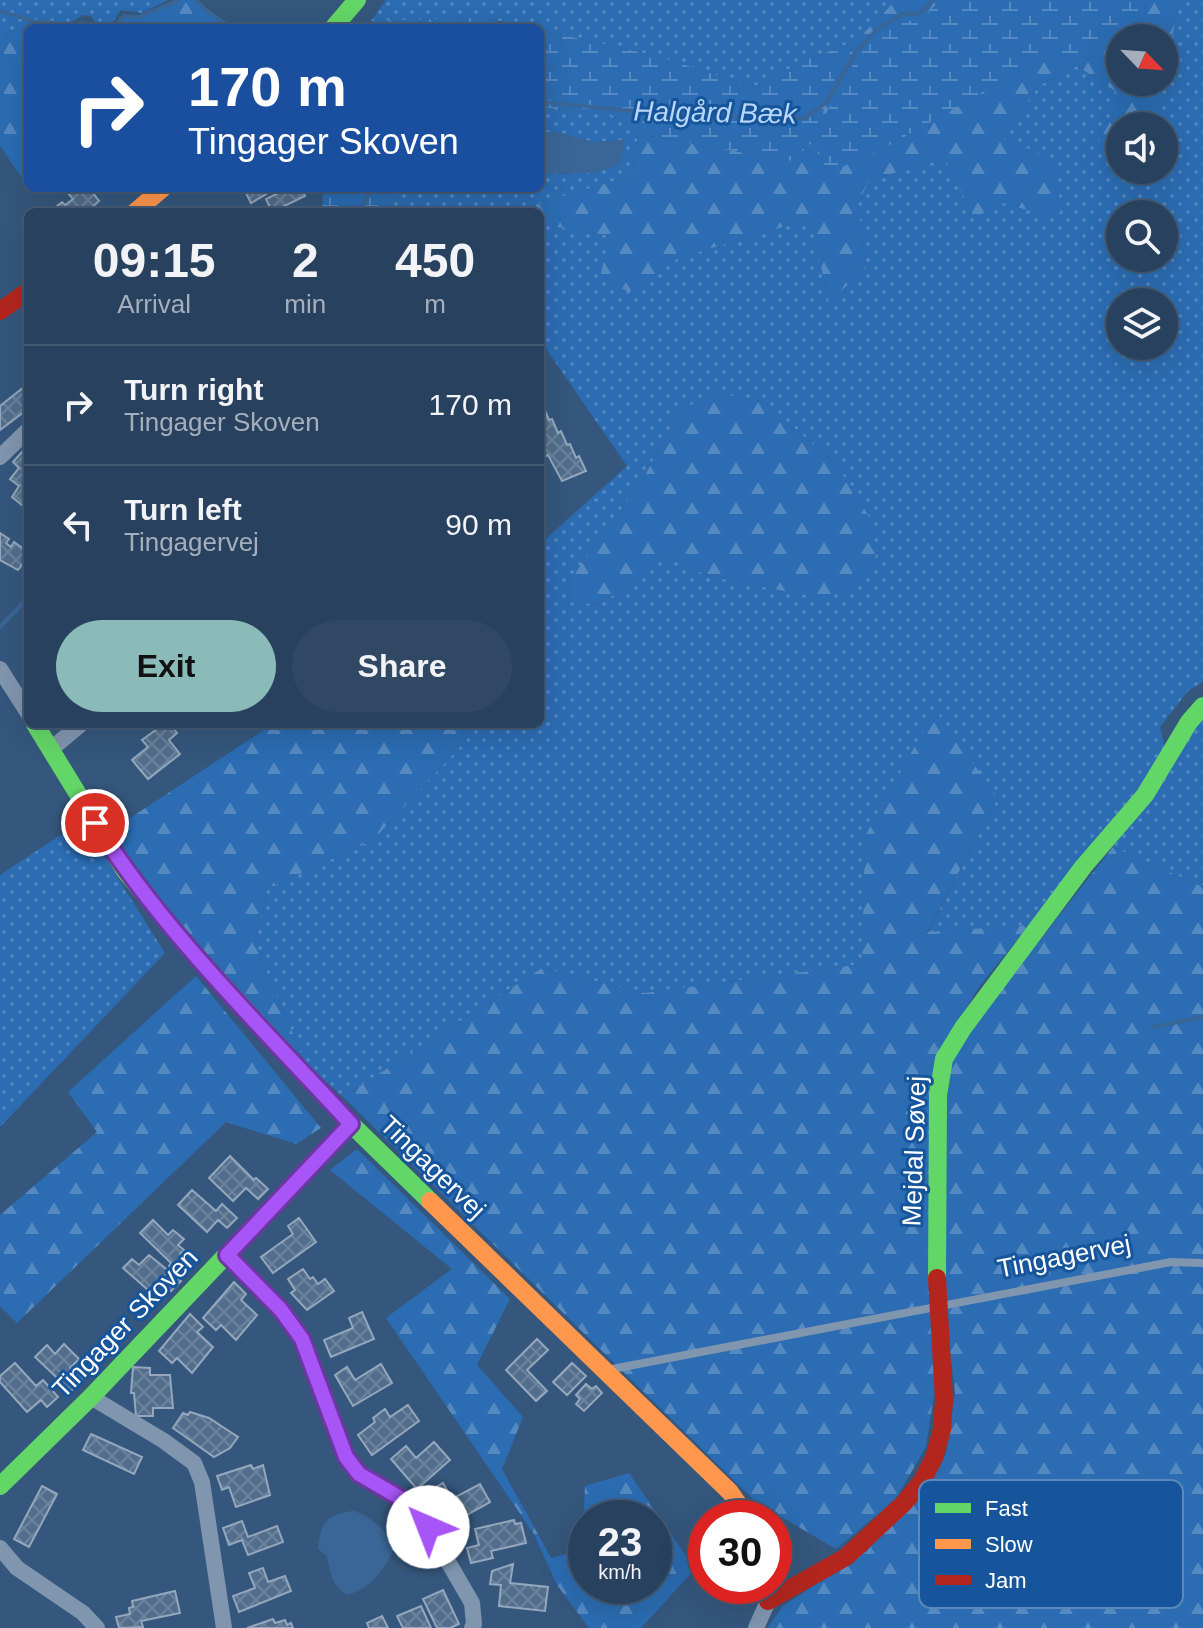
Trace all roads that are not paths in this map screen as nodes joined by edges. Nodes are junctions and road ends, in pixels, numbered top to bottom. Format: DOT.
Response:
graph roads {
  1 [pos="357,0"];
  2 [pos="336,24"];
  3 [pos="158,192"];
  4 [pos="140,208"];
  5 [pos="24,294"];
  6 [pos="0,311"];
  7 [pos="24,434"];
  8 [pos="0,457"];
  9 [pos="0,669"];
  10 [pos="1203,706"];
  11 [pos="24,707"];
  12 [pos="37,728"];
  13 [pos="76,728"];
  14 [pos="50,750"];
  15 [pos="351,1124"];
  16 [pos="227,1255"];
  17 [pos="1203,1263"];
  18 [pos="937,1308"];
  19 [pos="606,1370"];
  20 [pos="91,1397"];
  21 [pos="923,1480"];
  22 [pos="919,1485"];
  23 [pos="0,1486"];
  24 [pos="736,1500"];
  25 [pos="0,1548"];
  26 [pos="792,1583"];
  27 [pos="764,1604"];
  28 [pos="97,1628"];
  29 [pos="224,1628"];
  30 [pos="472,1628"];
  31 [pos="756,1628"];
  1 -- 2 [label="street"];
  3 -- 4 [label="street"];
  5 -- 6 [label="street"];
  7 -- 8 [label="street"];
  9 -- 11 [label="street"];
  10 -- 18 [label="street, Mejdal Søvej"];
  12 -- 14 [label="street, Tingagervej"];
  13 -- 14 [label="street"];
  14 -- 15 [label="street, Tingagervej"];
  15 -- 16 [label="street, Tingager Skoven"];
  15 -- 19 [label="street, Tingagervej"];
  16 -- 20 [label="street, Tingager Skoven"];
  16 -- 30 [label="street"];
  17 -- 18 [label="lane, Tingagervej"];
  18 -- 19 [label="lane, Tingagervej"];
  18 -- 21 [label="street, Mejdal Søvej"];
  19 -- 24 [label="street, Tingagervej"];
  20 -- 23 [label="street, Tingager Skoven"];
  20 -- 29 [label="street"];
  22 -- 26 [label="street, Mejdal Søvej"];
  25 -- 28 [label="street"];
  27 -- 31 [label="street"];
}
